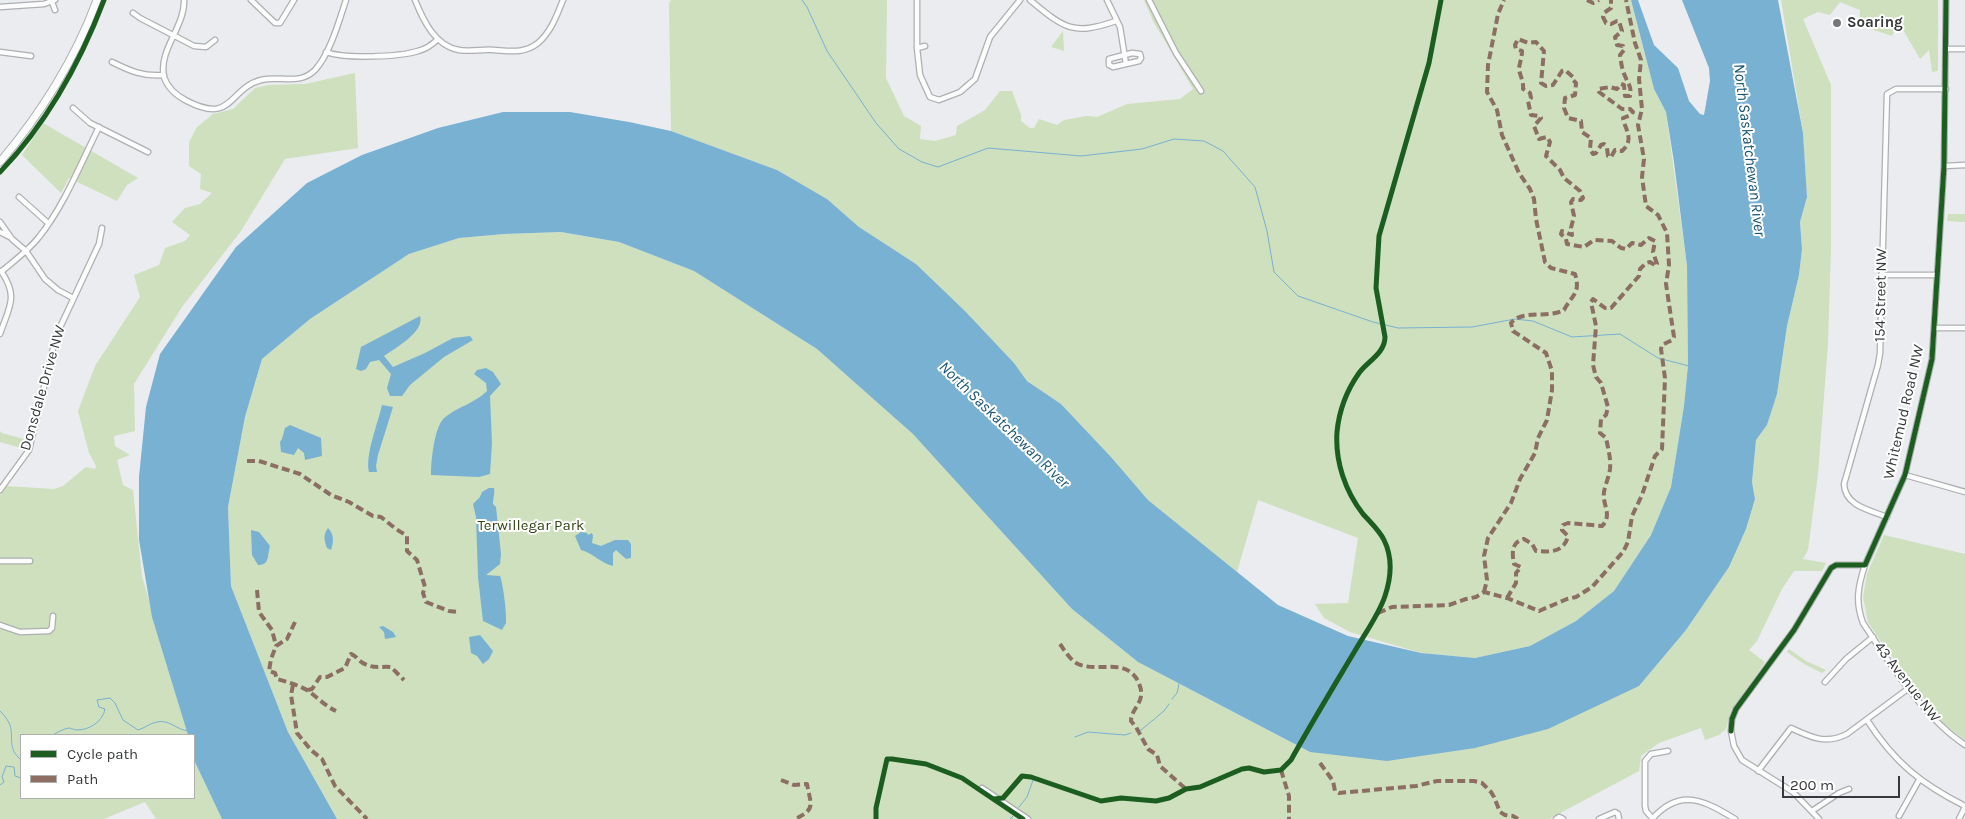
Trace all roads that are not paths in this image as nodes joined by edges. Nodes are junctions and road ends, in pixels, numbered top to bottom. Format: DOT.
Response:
graph roads {
  1 [pos="97,0"];
  2 [pos="184,0"];
  3 [pos="251,0"];
  4 [pos="294,0"];
  5 [pos="346,0"];
  6 [pos="415,0"];
  7 [pos="564,0"];
  8 [pos="917,0"];
  9 [pos="1020,0"];
  10 [pos="1030,0"];
  11 [pos="1106,0"];
  12 [pos="1149,0"];
  13 [pos="1946,0"];
  14 [pos="53,1"];
  15 [pos="0,7"];
  16 [pos="55,10"];
  17 [pos="133,13"];
  18 [pos="1116,21"];
  19 [pos="174,36"];
  20 [pos="438,39"];
  21 [pos="215,40"];
  22 [pos="925,46"];
  23 [pos="917,48"];
  24 [pos="1946,49"];
  25 [pos="1965,49"];
  26 [pos="0,52"];
  27 [pos="326,52"];
  28 [pos="1124,54"];
  29 [pos="31,56"];
  30 [pos="112,62"];
  31 [pos="1126,64"];
  32 [pos="164,75"];
  33 [pos="1946,89"];
  34 [pos="1201,91"];
  35 [pos="73,108"];
  36 [pos="99,127"];
  37 [pos="148,152"];
  38 [pos="0,162"];
  39 [pos="1965,165"];
  40 [pos="1944,166"];
  41 [pos="20,197"];
  42 [pos="0,222"];
  43 [pos="48,224"];
  44 [pos="102,228"];
  45 [pos="0,232"];
  46 [pos="12,239"];
  47 [pos="26,251"];
  48 [pos="1,270"];
  49 [pos="1881,275"];
  50 [pos="1937,275"];
  51 [pos="73,298"];
  52 [pos="1935,328"];
  53 [pos="1965,328"];
  54 [pos="0,334"];
  55 [pos="1905,476"];
  56 [pos="0,490"];
  57 [pos="1965,492"];
  58 [pos="1886,517"];
  59 [pos="0,561"];
  60 [pos="30,561"];
  61 [pos="1865,565"];
  62 [pos="53,616"];
  63 [pos="0,624"];
  64 [pos="1873,637"];
  65 [pos="1825,682"];
  66 [pos="1909,688"];
  67 [pos="1867,720"];
  68 [pos="1965,745"];
  69 [pos="1668,751"];
  70 [pos="1758,771"];
  71 [pos="1919,780"];
  72 [pos="982,788"];
  73 [pos="1849,789"];
  74 [pos="1965,807"];
  75 [pos="1812,811"];
  76 [pos="1899,816"];
  77 [pos="1653,818"];
  78 [pos="1028,819"];
  79 [pos="1556,819"];
  80 [pos="1563,819"];
  81 [pos="1598,819"];
  82 [pos="1619,819"];
  83 [pos="1734,819"];
  84 [pos="1819,819"];
  85 [pos="1959,819"];
  1 -- 38 [label="main road"];
  2 -- 19 [label="street"];
  3 -- 4 [label="street"];
  5 -- 27 [label="street"];
  6 -- 20 [label="street"];
  7 -- 20 [label="street"];
  8 -- 23 [label="street"];
  9 -- 23 [label="street"];
  10 -- 18 [label="street"];
  11 -- 18 [label="street"];
  12 -- 34 [label="street"];
  13 -- 24 [label="street, Whitemud Road NW"];
  14 -- 15 [label="street"];
  14 -- 16 [label="street"];
  17 -- 19 [label="street"];
  18 -- 28 [label="street"];
  19 -- 21 [label="street"];
  19 -- 32 [label="street"];
  20 -- 27 [label="street"];
  22 -- 23 [label="street"];
  24 -- 25 [label="street"];
  24 -- 33 [label="street, Whitemud Road NW"];
  26 -- 29 [label="street"];
  27 -- 32 [label="street"];
  28 -- 31 [label="street"];
  28 -- 31 [label="street"];
  28 -- 31 [label="street"];
  30 -- 32 [label="street"];
  33 -- 40 [label="street, Whitemud Road NW"];
  33 -- 49 [label="street, 154 Street NW"];
  35 -- 36 [label="street"];
  36 -- 37 [label="street"];
  36 -- 43 [label="street"];
  39 -- 40 [label="street"];
  40 -- 50 [label="street, Whitemud Road NW"];
  41 -- 43 [label="street"];
  42 -- 46 [label="street"];
  43 -- 47 [label="street"];
  44 -- 51 [label="street, Donsdale Drive NW"];
  45 -- 46 [label="street"];
  46 -- 47 [label="street"];
  47 -- 48 [label="street"];
  47 -- 51 [label="street"];
  48 -- 54 [label="street"];
  49 -- 50 [label="street"];
  49 -- 58 [label="street, 154 Street NW"];
  50 -- 52 [label="street, Whitemud Road NW"];
  51 -- 56 [label="street, Donsdale Drive NW"];
  52 -- 53 [label="street"];
  52 -- 55 [label="street, Whitemud Road NW"];
  55 -- 57 [label="street"];
  55 -- 58 [label="street, Whitemud Road NW"];
  58 -- 61 [label="street, Whitemud Road NW"];
  59 -- 60 [label="street"];
  61 -- 64 [label="street, 43 Avenue NW"];
  61 -- 70 [label="street"];
  62 -- 63 [label="street"];
  64 -- 65 [label="street, 43 Avenue NW"];
  64 -- 66 [label="street, 43 Avenue NW"];
  66 -- 67 [label="street"];
  66 -- 68 [label="street, 43 Avenue NW"];
  67 -- 70 [label="street"];
  67 -- 71 [label="street"];
  69 -- 77 [label="street"];
  70 -- 75 [label="street"];
  71 -- 74 [label="street"];
  71 -- 76 [label="street"];
  72 -- 78 [label="street"];
  73 -- 75 [label="street"];
  74 -- 85 [label="street"];
  75 -- 84 [label="street"];
  77 -- 83 [label="street"];
  79 -- 80 [label="street"];
  81 -- 82 [label="street"];
}
